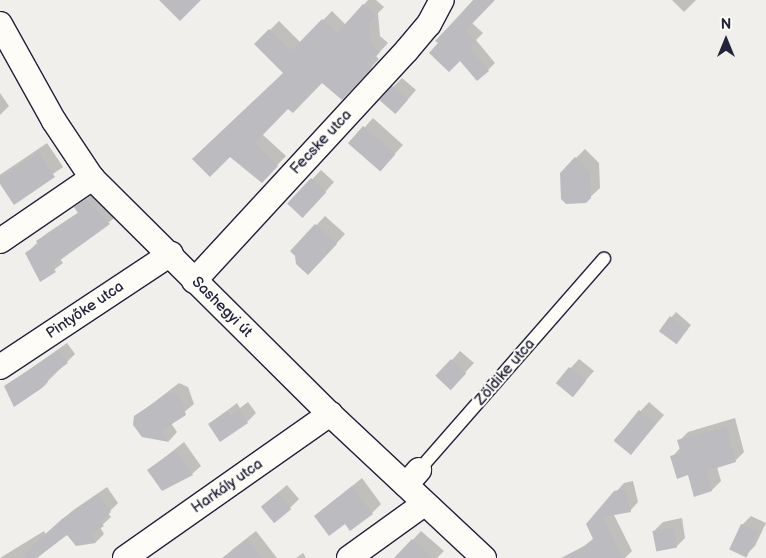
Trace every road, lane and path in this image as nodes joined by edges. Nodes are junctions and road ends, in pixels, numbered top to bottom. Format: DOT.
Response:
graph roads {
  1 [pos="442,0"];
  2 [pos="0,24"];
  3 [pos="92,178"];
  4 [pos="0,241"];
  5 [pos="171,254"];
  6 [pos="604,259"];
  7 [pos="194,281"];
  8 [pos="0,367"];
  9 [pos="330,414"];
  10 [pos="413,478"];
  11 [pos="424,504"];
  12 [pos="125,558"];
  13 [pos="349,558"];
  14 [pos="484,558"];
  1 -- 7 [label="street, Fecske utca"];
  2 -- 3 [label="street, Sashegyi út"];
  3 -- 4 [label="street"];
  3 -- 5 [label="street, Sashegyi út"];
  5 -- 7 [label="street, Sashegyi út"];
  5 -- 8 [label="street, Pintyőke utca"];
  6 -- 10 [label="lane, Zöldike utca"];
  7 -- 9 [label="street, Sashegyi út"];
  9 -- 10 [label="street, Sashegyi út"];
  9 -- 12 [label="street, Harkály utca"];
  10 -- 11 [label="street, Sashegyi út"];
  11 -- 13 [label="street"];
  11 -- 14 [label="street, Sashegyi út"];
}
